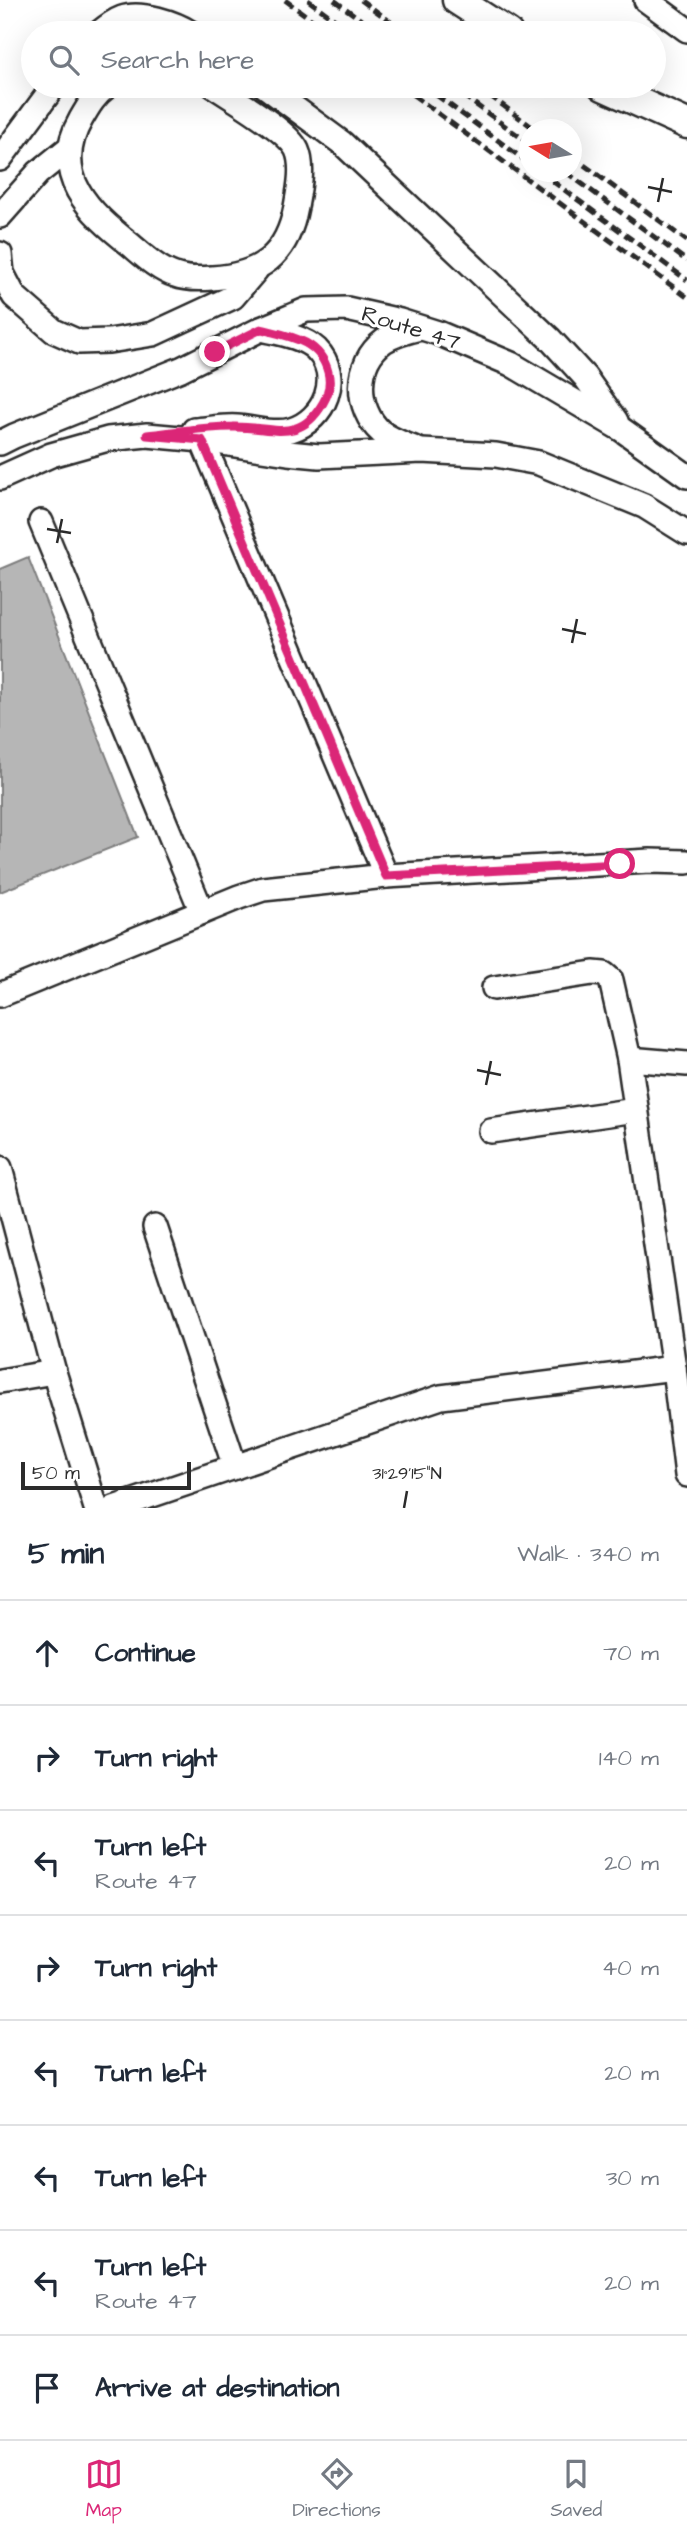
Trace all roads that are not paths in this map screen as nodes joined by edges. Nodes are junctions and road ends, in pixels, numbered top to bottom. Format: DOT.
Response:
graph roads {
  1 [pos="457,0"];
  2 [pos="646,0"];
  3 [pos="118,21"];
  4 [pos="159,21"];
  5 [pos="489,21"];
  6 [pos="687,30"];
  7 [pos="45,98"];
  8 [pos="91,98"];
  9 [pos="232,98"];
  10 [pos="281,98"];
  11 [pos="630,98"];
  12 [pos="687,124"];
  13 [pos="69,148"];
  14 [pos="0,159"];
  15 [pos="0,216"];
  16 [pos="0,254"];
  17 [pos="256,270"];
  18 [pos="420,328"];
  19 [pos="261,329"];
  20 [pos="621,429"];
  21 [pos="147,435"];
  22 [pos="202,440"];
  23 [pos="0,443"];
  24 [pos="422,451"];
  25 [pos="687,476"];
  26 [pos="0,478"];
  27 [pos="41,522"];
  28 [pos="687,533"];
  29 [pos="687,862"];
  30 [pos="386,876"];
  31 [pos="202,912"];
  32 [pos="494,988"];
  33 [pos="0,995"];
  34 [pos="629,1059"];
  35 [pos="687,1064"];
  36 [pos="636,1110"];
  37 [pos="491,1131"];
  38 [pos="0,1168"];
  39 [pos="155,1227"];
  40 [pos="54,1372"];
  41 [pos="679,1375"];
  42 [pos="0,1381"];
  43 [pos="235,1467"];
  44 [pos="687,1475"];
  45 [pos="96,1508"];
  46 [pos="114,1508"];
  1 -- 5 [label="main road"];
  2 -- 6 [label="street"];
  3 -- 4 [label="street"];
  7 -- 14 [label="street"];
  8 -- 13 [label="street"];
  9 -- 17 [label="street"];
  10 -- 20 [label="street"];
  11 -- 12 [label="main road"];
  13 -- 15 [label="street"];
  13 -- 17 [label="street"];
  16 -- 17 [label="street"];
  18 -- 19 [label="street, Route 47"];
  18 -- 20 [label="street, Route 47"];
  18 -- 24 [label="street"];
  19 -- 21 [label="street"];
  19 -- 23 [label="street, Route 47"];
  20 -- 25 [label="street, Route 47"];
  21 -- 22 [label="street"];
  21 -- 26 [label="street"];
  22 -- 24 [label="street"];
  22 -- 30 [label="street"];
  24 -- 28 [label="street"];
  27 -- 31 [label="street"];
  29 -- 30 [label="street"];
  30 -- 31 [label="street"];
  31 -- 33 [label="street"];
  32 -- 34 [label="street"];
  34 -- 35 [label="street"];
  34 -- 36 [label="street"];
  36 -- 37 [label="street"];
  36 -- 41 [label="street"];
  38 -- 40 [label="street"];
  39 -- 43 [label="street"];
  40 -- 42 [label="street"];
  40 -- 45 [label="street"];
  41 -- 43 [label="street"];
  41 -- 44 [label="street"];
  43 -- 46 [label="street"];
}
